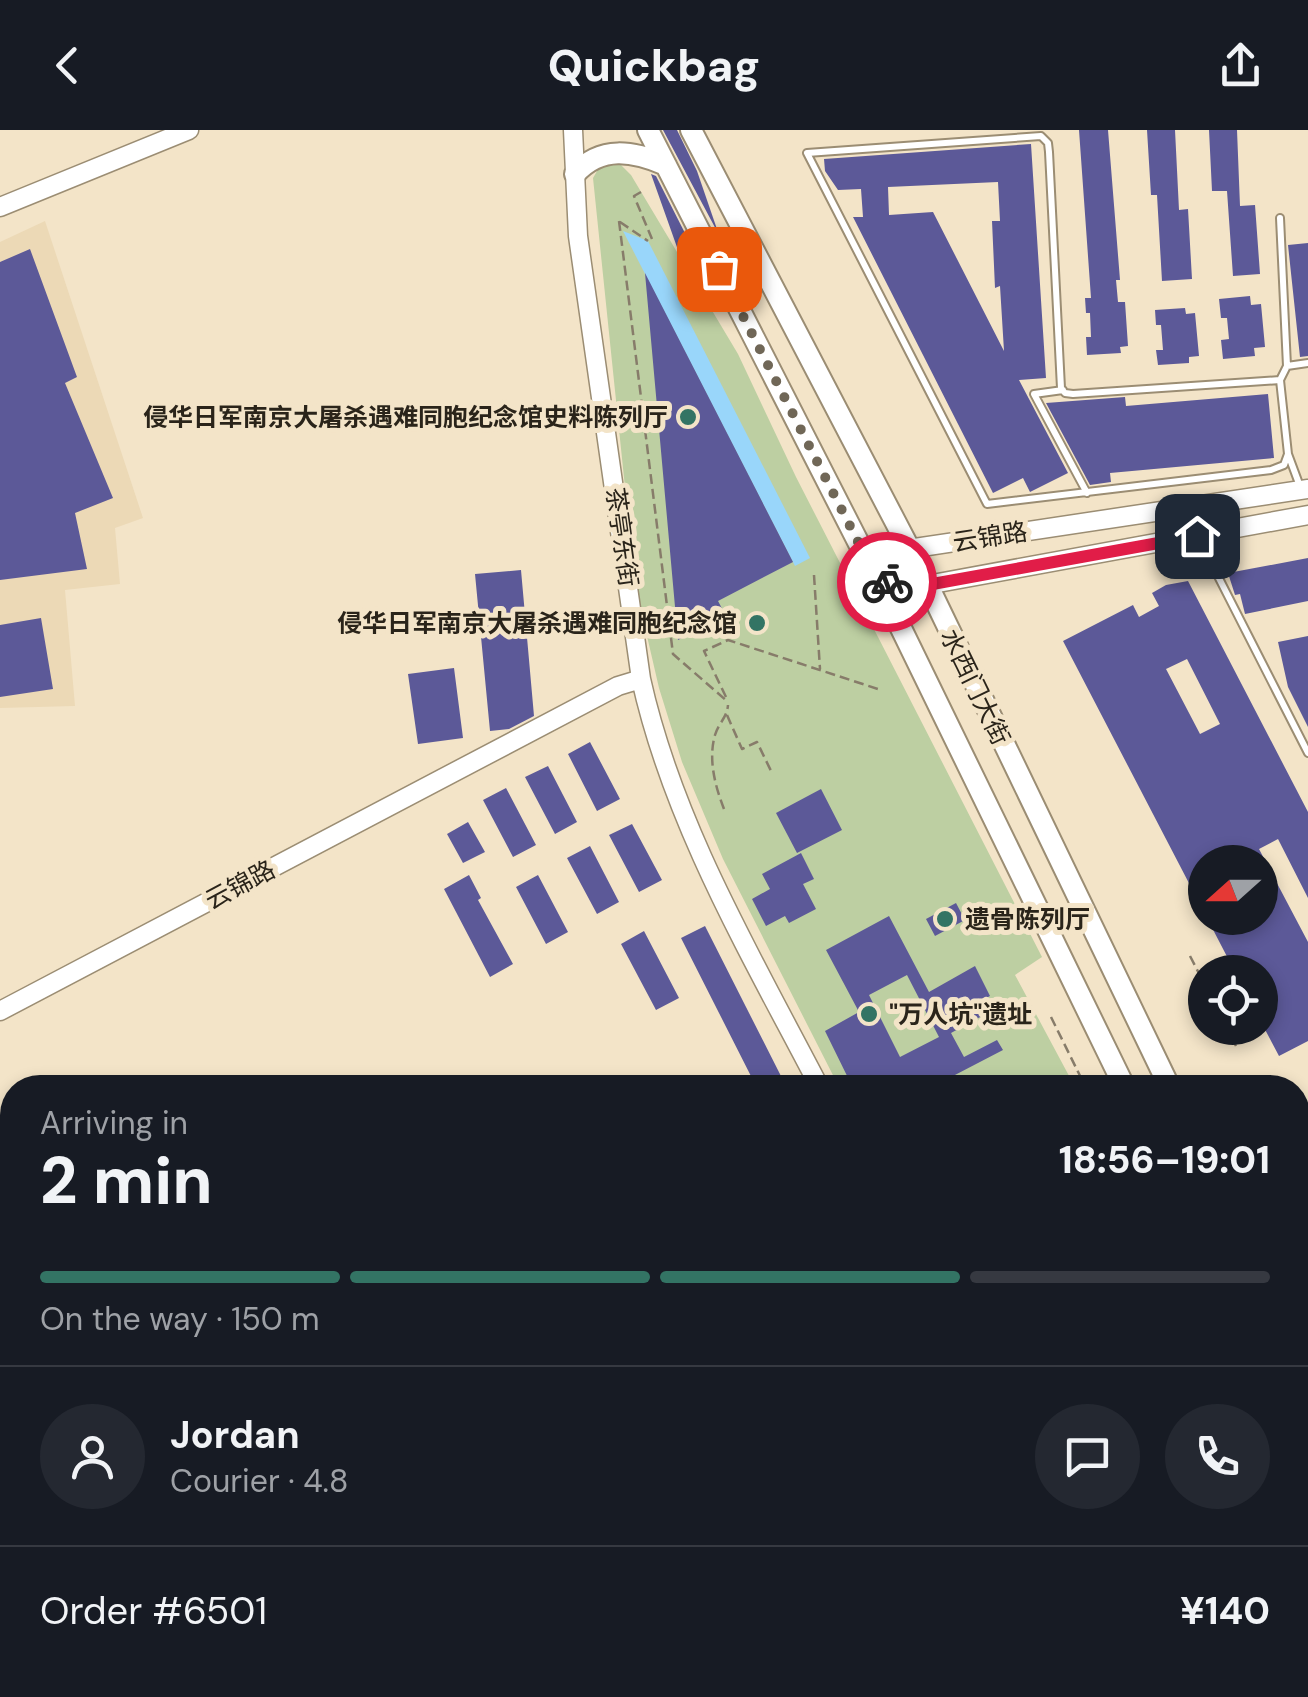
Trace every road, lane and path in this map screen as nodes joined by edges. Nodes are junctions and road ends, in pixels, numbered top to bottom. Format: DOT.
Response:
graph roads {
  1 [pos="189,130"];
  2 [pos="573,130"];
  3 [pos="648,130"];
  4 [pos="691,130"];
  5 [pos="666,165"];
  6 [pos="574,174"];
  7 [pos="641,192"];
  8 [pos="0,207"];
  9 [pos="1280,218"];
  10 [pos="1308,363"];
  11 [pos="1287,366"];
  12 [pos="1280,380"];
  13 [pos="1063,390"];
  14 [pos="1288,454"];
  15 [pos="1305,490"];
  16 [pos="1086,494"];
  17 [pos="1308,515"];
  18 [pos="1197,536"];
  19 [pos="908,549"];
  20 [pos="814,575"];
  21 [pos="878,581"];
  22 [pos="927,585"];
  23 [pos="820,670"];
  24 [pos="642,679"];
  25 [pos="881,690"];
  26 [pos="728,702"];
  27 [pos="728,716"];
  28 [pos="1308,754"];
  29 [pos="772,773"];
  30 [pos="724,810"];
  31 [pos="0,1012"];
  32 [pos="1051,1017"];
  33 [pos="813,1075"];
  34 [pos="1080,1075"];
  35 [pos="1119,1075"];
  36 [pos="1164,1075"];
  1 -- 8 [label="street"];
  2 -- 6 [label="street, 茶亭东街"];
  3 -- 5 [label="main road, 水西门大街"];
  4 -- 19 [label="main road, 水西门大街"];
  5 -- 6 [label="main road"];
  5 -- 21 [label="main road, 水西门大街"];
  6 -- 24 [label="street, 茶亭东街"];
  7 -- 26 [label="path"];
  9 -- 11 [label="lane"];
  10 -- 11 [label="lane"];
  11 -- 12 [label="lane"];
  12 -- 13 [label="lane"];
  12 -- 14 [label="lane"];
  13 -- 16 [label="lane"];
  13 -- 16 [label="lane"];
  14 -- 15 [label="lane"];
  14 -- 16 [label="lane"];
  15 -- 19 [label="street, 云锦路"];
  17 -- 18 [label="street, 云锦路"];
  18 -- 22 [label="street, 云锦路"];
  18 -- 28 [label="lane"];
  19 -- 21 [label="street"];
  19 -- 22 [label="main road, 水西门大街"];
  20 -- 23 [label="path"];
  21 -- 22 [label="street, 云锦路"];
  21 -- 35 [label="main road, 水西门大街"];
  22 -- 36 [label="main road, 水西门大街"];
  23 -- 25 [label="path"];
  23 -- 26 [label="path"];
  24 -- 31 [label="street, 云锦路"];
  24 -- 33 [label="street, 茶亭东街"];
  26 -- 27 [label="path"];
  27 -- 29 [label="path"];
  27 -- 30 [label="path"];
  32 -- 34 [label="path"];
}
